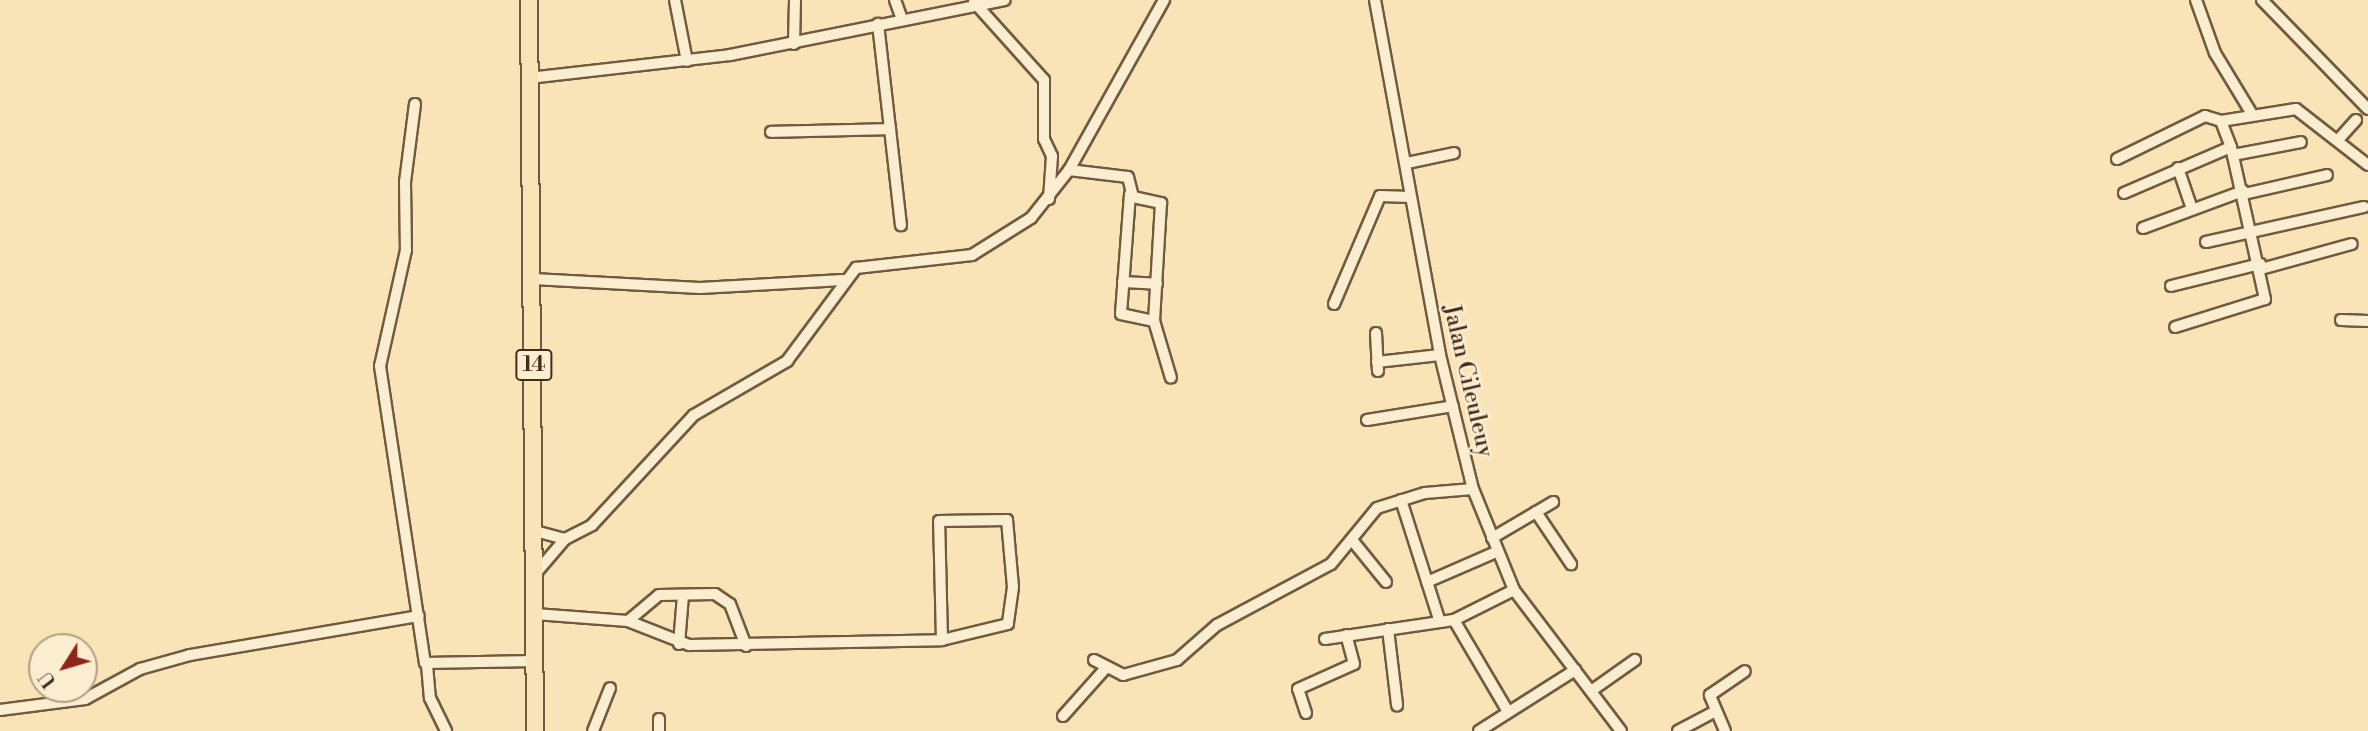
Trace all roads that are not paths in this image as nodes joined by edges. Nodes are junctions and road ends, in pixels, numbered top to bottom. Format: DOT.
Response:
graph roads {
  1 [pos="529,0"];
  2 [pos="675,0"];
  3 [pos="795,0"];
  4 [pos="895,0"];
  5 [pos="1005,0"];
  6 [pos="1164,0"];
  7 [pos="1375,0"];
  8 [pos="2196,0"];
  9 [pos="2262,0"];
  10 [pos="974,3"];
  11 [pos="902,19"];
  12 [pos="878,24"];
  13 [pos="794,44"];
  14 [pos="687,61"];
  15 [pos="529,78"];
  16 [pos="415,104"];
  17 [pos="2368,109"];
  18 [pos="2252,114"];
  19 [pos="2356,120"];
  20 [pos="2221,121"];
  21 [pos="890,129"];
  22 [pos="771,132"];
  23 [pos="2338,140"];
  24 [pos="2301,142"];
  25 [pos="2232,151"];
  26 [pos="1454,153"];
  27 [pos="2118,159"];
  28 [pos="2367,162"];
  29 [pos="1407,163"];
  30 [pos="2178,169"];
  31 [pos="1069,170"];
  32 [pos="2327,175"];
  33 [pos="2124,193"];
  34 [pos="2243,193"];
  35 [pos="1130,194"];
  36 [pos="1410,197"];
  37 [pos="1049,200"];
  38 [pos="2191,206"];
  39 [pos="2364,207"];
  40 [pos="901,225"];
  41 [pos="2143,228"];
  42 [pos="2251,230"];
  43 [pos="2206,242"];
  44 [pos="2352,244"];
  45 [pos="2261,266"];
  46 [pos="533,279"];
  47 [pos="844,280"];
  48 [pos="1123,282"];
  49 [pos="1157,284"];
  50 [pos="2171,286"];
  51 [pos="1334,304"];
  52 [pos="2341,320"];
  53 [pos="1154,321"];
  54 [pos="2368,321"];
  55 [pos="2175,327"];
  56 [pos="1376,333"];
  57 [pos="1440,355"];
  58 [pos="1171,378"];
  59 [pos="1453,406"];
  60 [pos="1367,420"];
  61 [pos="1473,489"];
  62 [pos="1401,500"];
  63 [pos="1553,502"];
  64 [pos="1536,512"];
  65 [pos="535,531"];
  66 [pos="1492,538"];
  67 [pos="565,539"];
  68 [pos="1352,540"];
  69 [pos="1496,552"];
  70 [pos="1572,564"];
  71 [pos="536,573"];
  72 [pos="1386,582"];
  73 [pos="1427,582"];
  74 [pos="1514,590"];
  75 [pos="683,595"];
  76 [pos="535,614"];
  77 [pos="419,616"];
  78 [pos="1454,620"];
  79 [pos="628,621"];
  80 [pos="1440,622"];
  81 [pos="1388,629"];
  82 [pos="1346,635"];
  83 [pos="1325,639"];
  84 [pos="942,640"];
  85 [pos="679,643"];
  86 [pos="746,646"];
  87 [pos="1094,660"];
  88 [pos="1635,660"];
  89 [pos="535,662"];
  90 [pos="427,665"];
  91 [pos="1104,670"];
  92 [pos="1575,670"];
  93 [pos="1745,671"];
  94 [pos="610,688"];
  95 [pos="1591,691"];
  96 [pos="1397,705"];
  97 [pos="0,710"];
  98 [pos="1507,710"];
  99 [pos="1716,711"];
  100 [pos="1306,713"];
  101 [pos="1063,716"];
  102 [pos="659,719"];
  103 [pos="446,731"];
  104 [pos="535,731"];
  105 [pos="593,731"];
  106 [pos="659,731"];
  107 [pos="1479,731"];
  108 [pos="1621,731"];
  109 [pos="1678,731"];
  110 [pos="1725,731"];
  1 -- 15 [label="highway, 14"];
  2 -- 14 [label="street"];
  3 -- 13 [label="street"];
  4 -- 11 [label="street"];
  5 -- 10 [label="street"];
  6 -- 31 [label="street"];
  7 -- 29 [label="street, Jalan Cileuleuy"];
  8 -- 18 [label="street"];
  9 -- 17 [label="street"];
  10 -- 11 [label="street"];
  10 -- 37 [label="street"];
  11 -- 12 [label="street"];
  12 -- 13 [label="street"];
  12 -- 21 [label="street"];
  13 -- 14 [label="street"];
  14 -- 15 [label="street"];
  15 -- 46 [label="highway, 14"];
  16 -- 77 [label="street"];
  18 -- 20 [label="street"];
  18 -- 23 [label="street"];
  19 -- 23 [label="street"];
  20 -- 25 [label="street"];
  20 -- 27 [label="street"];
  21 -- 22 [label="street"];
  21 -- 40 [label="street"];
  23 -- 28 [label="street"];
  24 -- 25 [label="street"];
  25 -- 30 [label="street"];
  25 -- 34 [label="street"];
  26 -- 29 [label="street"];
  29 -- 36 [label="street, Jalan Cileuleuy"];
  30 -- 33 [label="street"];
  30 -- 38 [label="street"];
  31 -- 35 [label="street"];
  31 -- 37 [label="street"];
  32 -- 34 [label="street"];
  34 -- 38 [label="street"];
  34 -- 42 [label="street"];
  35 -- 48 [label="street"];
  35 -- 49 [label="street"];
  36 -- 51 [label="street"];
  36 -- 57 [label="street, Jalan Cileuleuy"];
  37 -- 47 [label="street"];
  38 -- 41 [label="street"];
  39 -- 42 [label="street"];
  42 -- 43 [label="street"];
  42 -- 45 [label="street"];
  44 -- 45 [label="street"];
  45 -- 50 [label="street"];
  45 -- 55 [label="street"];
  46 -- 47 [label="street"];
  46 -- 65 [label="highway, 14"];
  47 -- 67 [label="street"];
  48 -- 49 [label="street"];
  48 -- 53 [label="street"];
  49 -- 53 [label="street"];
  52 -- 54 [label="street"];
  53 -- 58 [label="street"];
  56 -- 57 [label="street"];
  57 -- 59 [label="street, Jalan Cileuleuy"];
  59 -- 60 [label="street"];
  59 -- 61 [label="street, Jalan Cileuleuy"];
  61 -- 62 [label="street"];
  61 -- 66 [label="street, Jalan Cileuleuy"];
  62 -- 68 [label="street"];
  62 -- 73 [label="street"];
  63 -- 64 [label="street"];
  64 -- 66 [label="street"];
  64 -- 70 [label="street"];
  65 -- 67 [label="street"];
  65 -- 71 [label="highway, 14"];
  66 -- 69 [label="street, Jalan Cileuleuy"];
  67 -- 71 [label="street"];
  68 -- 72 [label="street"];
  68 -- 91 [label="street"];
  69 -- 73 [label="street"];
  69 -- 74 [label="street, Jalan Cileuleuy"];
  71 -- 76 [label="highway, 14"];
  73 -- 80 [label="street"];
  74 -- 78 [label="street"];
  74 -- 92 [label="street, Jalan Cileuleuy"];
  75 -- 79 [label="street"];
  75 -- 85 [label="street"];
  75 -- 86 [label="street"];
  76 -- 79 [label="street"];
  76 -- 89 [label="highway, 14"];
  77 -- 90 [label="street"];
  77 -- 97 [label="street"];
  78 -- 80 [label="street"];
  78 -- 98 [label="street"];
  79 -- 85 [label="street"];
  80 -- 81 [label="street"];
  81 -- 82 [label="street"];
  81 -- 96 [label="street"];
  82 -- 83 [label="street"];
  82 -- 100 [label="street"];
  84 -- 84 [label="street"];
  84 -- 86 [label="street"];
  85 -- 86 [label="street"];
  87 -- 91 [label="street"];
  88 -- 95 [label="street"];
  89 -- 90 [label="street"];
  89 -- 104 [label="highway, 14"];
  90 -- 103 [label="street"];
  91 -- 101 [label="street"];
  92 -- 95 [label="street, Jalan Cileuleuy"];
  92 -- 98 [label="street"];
  93 -- 99 [label="street"];
  94 -- 105 [label="street"];
  95 -- 108 [label="street, Jalan Cileuleuy"];
  98 -- 107 [label="street"];
  99 -- 109 [label="street"];
  99 -- 110 [label="street"];
  102 -- 106 [label="street"];
}
